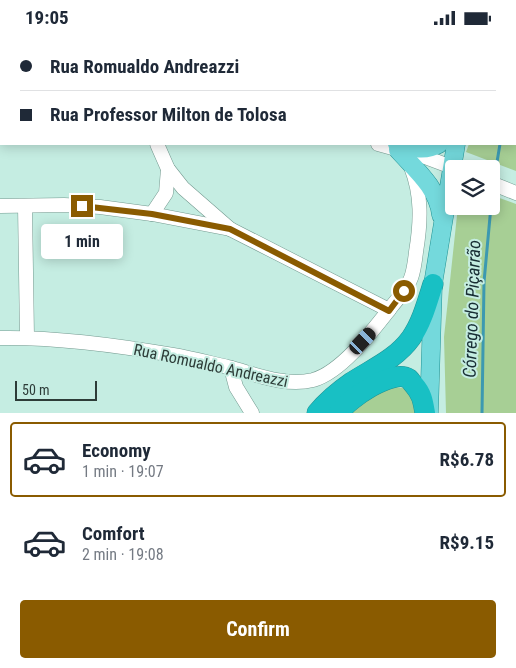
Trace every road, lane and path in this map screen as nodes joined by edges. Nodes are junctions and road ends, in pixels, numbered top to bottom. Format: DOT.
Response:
graph roads {
  1 [pos="157,145"];
  2 [pos="385,145"];
  3 [pos="437,145"];
  4 [pos="456,145"];
  5 [pos="398,147"];
  6 [pos="455,160"];
  7 [pos="410,164"];
  8 [pos="445,164"];
  9 [pos="168,169"];
  10 [pos="500,187"];
  11 [pos="512,192"];
  12 [pos="0,206"];
  13 [pos="25,206"];
  14 [pos="445,211"];
  15 [pos="152,214"];
  16 [pos="442,224"];
  17 [pos="230,229"];
  18 [pos="432,285"];
  19 [pos="389,311"];
  20 [pos="27,337"];
  21 [pos="0,338"];
  22 [pos="231,368"];
  23 [pos="252,413"];
  24 [pos="317,413"];
  25 [pos="339,413"];
  26 [pos="425,413"];
  27 [pos="429,413"];
  1 -- 9 [label="street"];
  2 -- 5 [label="street"];
  3 -- 5 [label="main road"];
  4 -- 6 [label="main road"];
  5 -- 7 [label="main road"];
  5 -- 8 [label="street"];
  7 -- 16 [label="main road"];
  7 -- 19 [label="street, Rua Romualdo Andreazzi"];
  9 -- 15 [label="street"];
  9 -- 17 [label="street"];
  10 -- 11 [label="street"];
  12 -- 13 [label="street"];
  13 -- 15 [label="street"];
  13 -- 20 [label="street"];
  14 -- 16 [label="main road"];
  15 -- 17 [label="street"];
  16 -- 18 [label="main road"];
  17 -- 19 [label="street"];
  18 -- 24 [label="highway"];
  18 -- 27 [label="main road"];
  19 -- 22 [label="street, Rua Romualdo Andreazzi"];
  20 -- 21 [label="street, Rua Romualdo Andreazzi"];
  20 -- 22 [label="street, Rua Romualdo Andreazzi"];
  22 -- 23 [label="street"];
  25 -- 26 [label="highway"];
}
